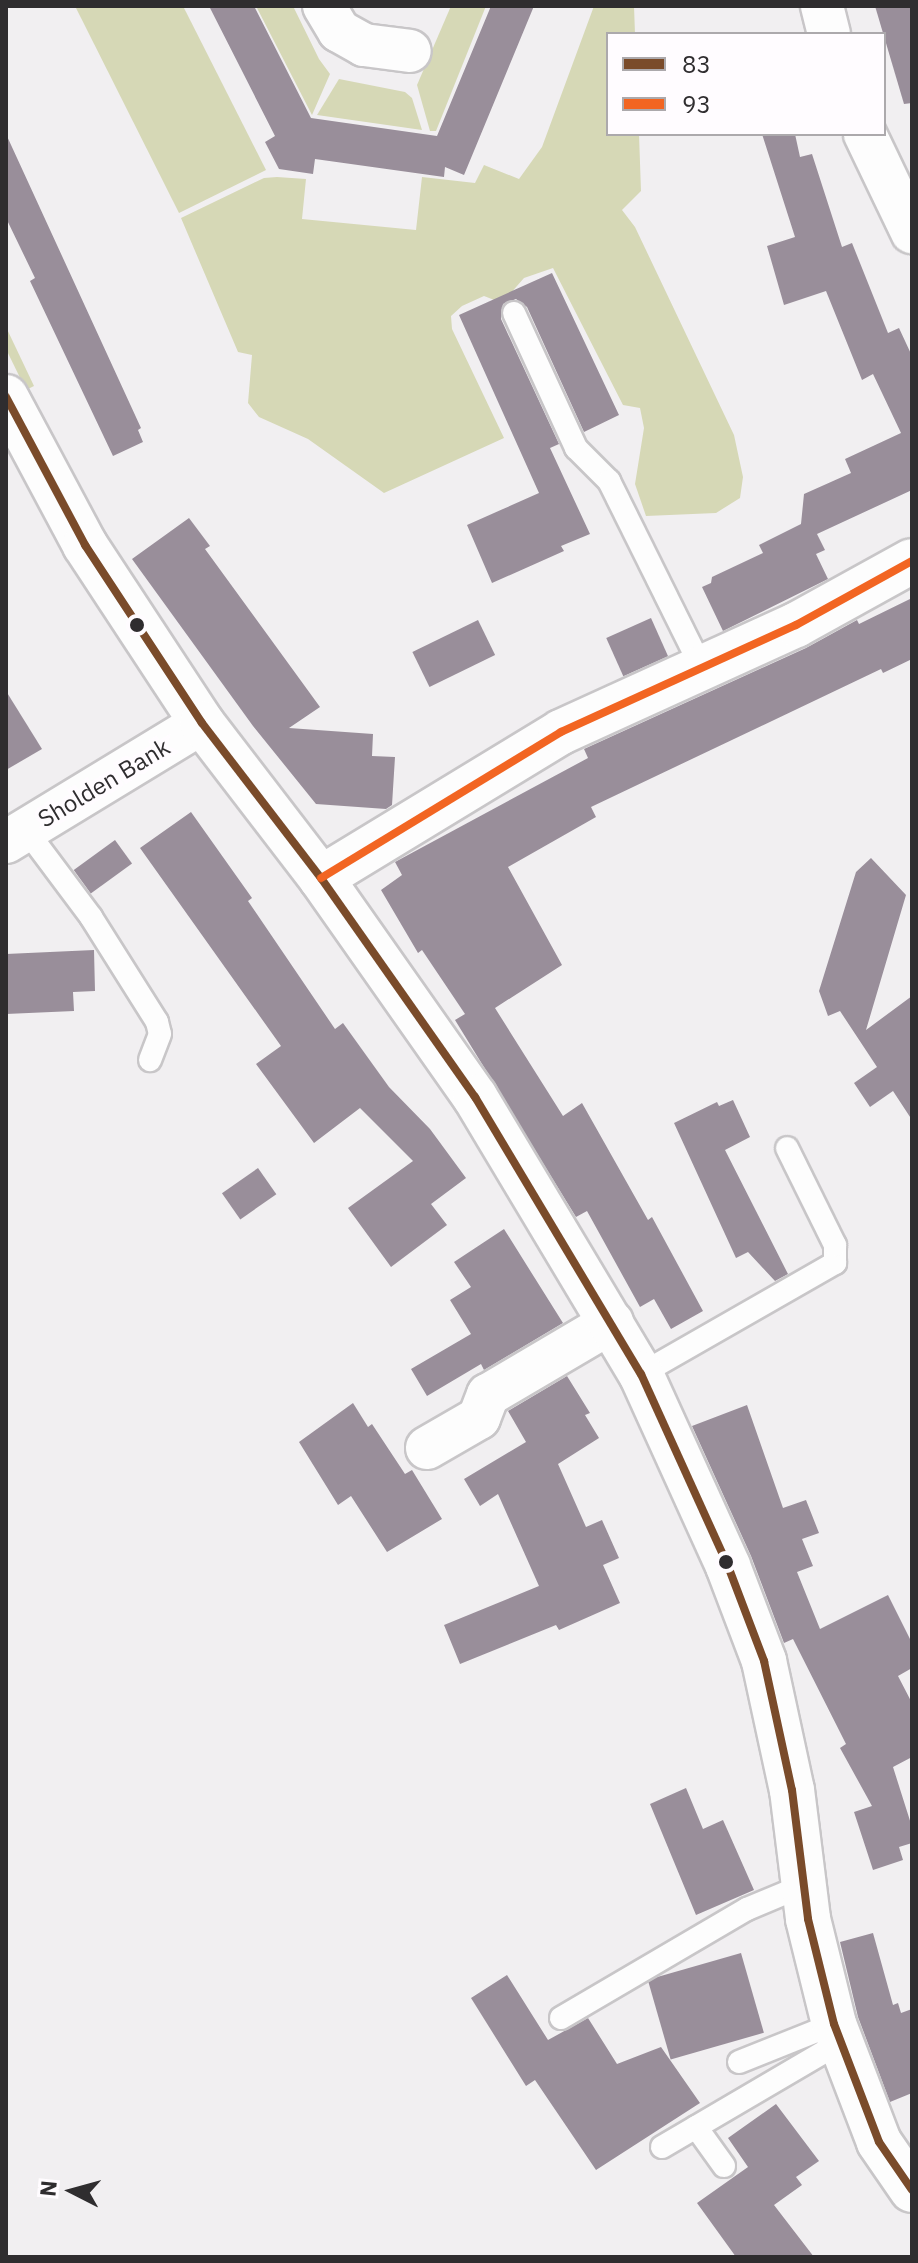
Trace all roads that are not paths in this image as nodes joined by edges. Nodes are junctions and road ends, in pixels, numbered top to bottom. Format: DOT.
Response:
graph roads {
  1 [pos="324,6"];
  2 [pos="822,6"];
  3 [pos="828,32"];
  4 [pos="410,51"];
  5 [pos="866,136"];
  6 [pos="912,232"];
  7 [pos="514,313"];
  8 [pos="6,397"];
  9 [pos="912,561"];
  10 [pos="702,668"];
  11 [pos="202,723"];
  12 [pos="16,836"];
  13 [pos="321,878"];
  14 [pos="150,1060"];
  15 [pos="787,1148"];
  16 [pos="612,1322"];
  17 [pos="641,1374"];
  18 [pos="427,1448"];
  19 [pos="802,1886"];
  20 [pos="561,2018"];
  21 [pos="838,2033"];
  22 [pos="739,2062"];
  23 [pos="696,2127"];
  24 [pos="662,2147"];
  25 [pos="724,2166"];
  26 [pos="912,2190"];
  1 -- 4 [label="street"];
  2 -- 3 [label="street"];
  5 -- 6 [label="street"];
  7 -- 10 [label="lane"];
  8 -- 11 [label="street"];
  9 -- 10 [label="street"];
  10 -- 13 [label="street"];
  11 -- 12 [label="street, Sholden Bank"];
  11 -- 13 [label="street"];
  12 -- 14 [label="lane"];
  13 -- 16 [label="street"];
  15 -- 17 [label="lane"];
  16 -- 17 [label="street"];
  16 -- 18 [label="street"];
  17 -- 19 [label="street"];
  19 -- 20 [label="lane"];
  19 -- 21 [label="street"];
  21 -- 22 [label="lane"];
  21 -- 23 [label="lane"];
  21 -- 26 [label="street"];
  23 -- 24 [label="lane"];
  23 -- 25 [label="lane"];
}
